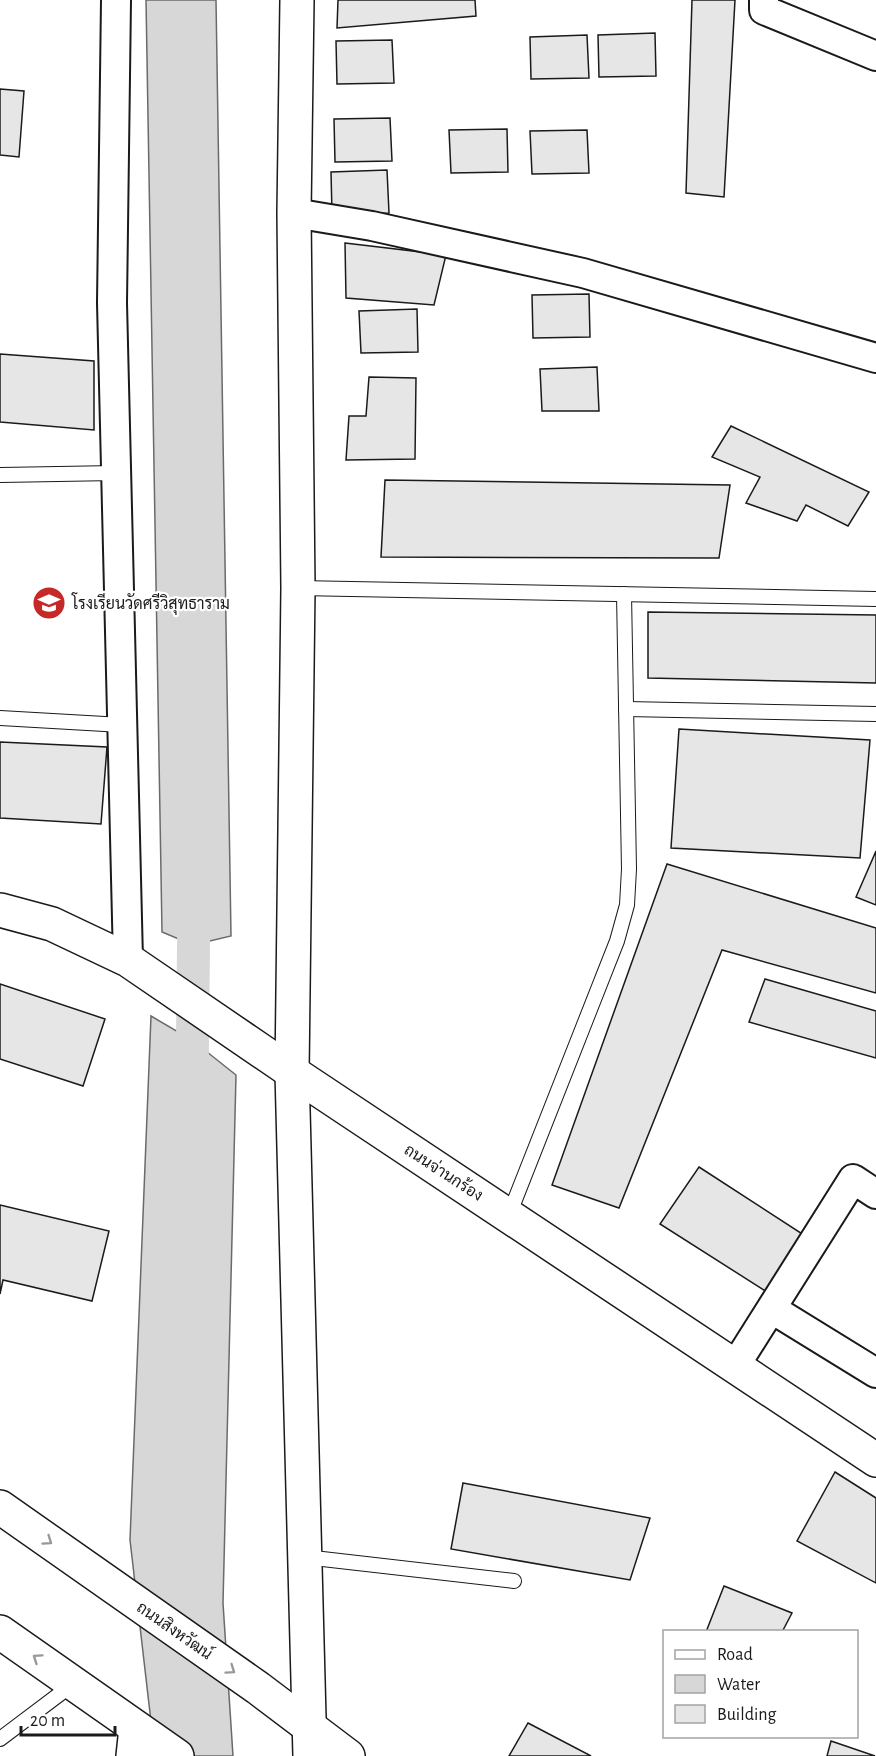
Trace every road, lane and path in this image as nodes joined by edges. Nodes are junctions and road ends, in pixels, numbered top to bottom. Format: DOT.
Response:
graph roads {
  1 [pos="116,0"];
  2 [pos="297,0"];
  3 [pos="764,0"];
  4 [pos="876,56"];
  5 [pos="294,213"];
  6 [pos="876,358"];
  7 [pos="116,473"];
  8 [pos="0,475"];
  9 [pos="298,588"];
  10 [pos="624,594"];
  11 [pos="876,599"];
  12 [pos="626,709"];
  13 [pos="876,714"];
  14 [pos="0,718"];
  15 [pos="122,725"];
  16 [pos="0,910"];
  17 [pos="128,960"];
  18 [pos="292,1072"];
  19 [pos="876,1194"];
  20 [pos="509,1215"];
  21 [pos="772,1309"];
  22 [pos="735,1366"];
  23 [pos="876,1373"];
  24 [pos="876,1460"];
  25 [pos="0,1508"];
  26 [pos="305,1557"];
  27 [pos="514,1581"];
  28 [pos="0,1632"];
  29 [pos="73,1684"];
  30 [pos="0,1739"];
  31 [pos="309,1741"];
  32 [pos="134,1742"];
  33 [pos="177,1756"];
  34 [pos="348,1756"];
  1 -- 7 [label="street"];
  2 -- 5 [label="street"];
  3 -- 4 [label="street"];
  5 -- 6 [label="street"];
  5 -- 9 [label="street"];
  7 -- 8 [label="lane"];
  7 -- 15 [label="street"];
  9 -- 10 [label="lane"];
  9 -- 18 [label="street"];
  10 -- 11 [label="lane"];
  10 -- 12 [label="lane"];
  12 -- 13 [label="lane"];
  12 -- 20 [label="lane"];
  14 -- 15 [label="lane"];
  15 -- 17 [label="street"];
  16 -- 17 [label="street, ถนนจ่านกร้อง"];
  17 -- 18 [label="street, ถนนจ่านกร้อง"];
  18 -- 20 [label="street, ถนนจ่านกร้อง"];
  18 -- 26 [label="street"];
  19 -- 21 [label="street"];
  20 -- 22 [label="street, ถนนจ่านกร้อง"];
  21 -- 22 [label="street"];
  21 -- 23 [label="street"];
  22 -- 24 [label="street, ถนนจ่านกร้อง"];
  25 -- 31 [label="street, ถนนสิงหวัฒน์, one-way"];
  26 -- 27 [label="lane"];
  26 -- 31 [label="street"];
  29 -- 28 [label="street, one-way"];
  29 -- 30 [label="lane"];
  29 -- 32 [label="street"];
  31 -- 34 [label="street, ถนนสิงหวัฒน์"];
  32 -- 33 [label="street"];
}
